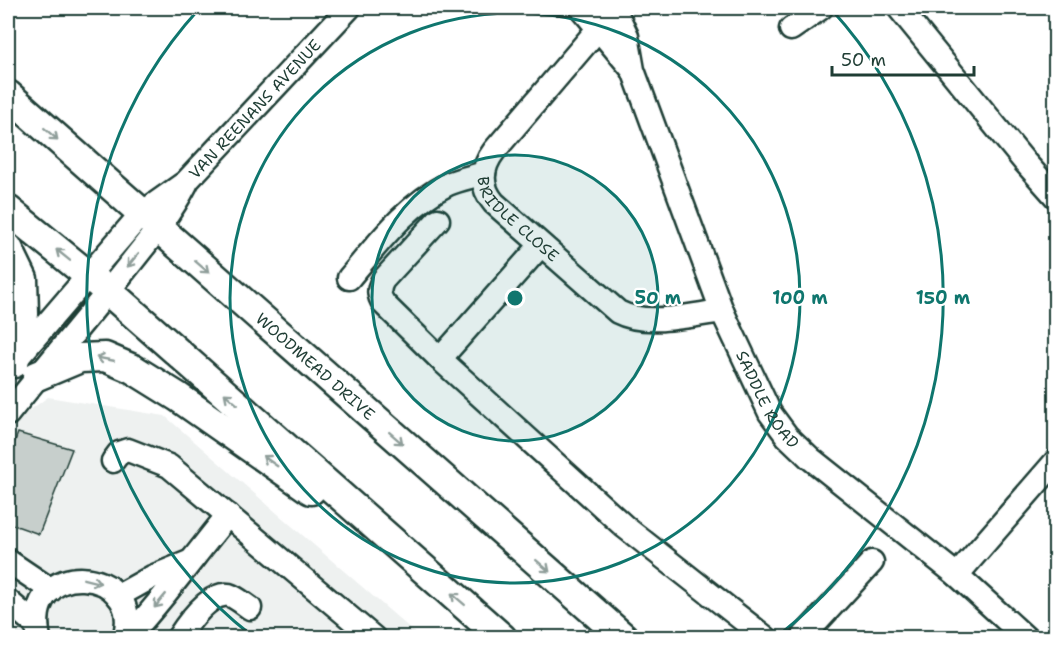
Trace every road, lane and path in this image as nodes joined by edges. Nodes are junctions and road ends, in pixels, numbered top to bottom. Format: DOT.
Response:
graph roads {
  1 [pos="349,8"];
  2 [pos="581,8"];
  3 [pos="614,8"];
  4 [pos="821,8"];
  5 [pos="899,8"];
  6 [pos="598,27"];
  7 [pos="791,29"];
  8 [pos="633,70"];
  9 [pos="8,95"];
  10 [pos="484,173"];
  11 [pos="1056,197"];
  12 [pos="8,210"];
  13 [pos="438,220"];
  14 [pos="150,221"];
  15 [pos="541,245"];
  16 [pos="8,248"];
  17 [pos="349,278"];
  18 [pos="98,283"];
  19 [pos="722,311"];
  20 [pos="440,359"];
  21 [pos="19,369"];
  22 [pos="8,414"];
  23 [pos="112,461"];
  24 [pos="1056,461"];
  25 [pos="228,515"];
  26 [pos="8,561"];
  27 [pos="189,562"];
  28 [pos="872,562"];
  29 [pos="421,567"];
  30 [pos="957,575"];
  31 [pos="51,590"];
  32 [pos="118,596"];
  33 [pos="8,601"];
  34 [pos="250,608"];
  35 [pos="38,632"];
  36 [pos="361,633"];
  37 [pos="126,638"];
  38 [pos="178,638"];
  39 [pos="502,638"];
  40 [pos="624,638"];
  41 [pos="766,638"];
  42 [pos="802,638"];
  43 [pos="1026,638"];
  1 -- 14 [label="street, VAN REENANS AVENUE"];
  2 -- 6 [label="street, SADDLE ROAD"];
  3 -- 6 [label="street, BRIDLE CLOSE"];
  3 -- 8 [label="street, SADDLE ROAD"];
  4 -- 7 [label="street"];
  5 -- 11 [label="street"];
  6 -- 8 [label="street, SADDLE ROAD"];
  6 -- 10 [label="street, BRIDLE CLOSE"];
  8 -- 19 [label="street, SADDLE ROAD"];
  9 -- 14 [label="main road, WOODMEAD DRIVE, one-way"];
  10 -- 15 [label="street, BRIDLE CLOSE"];
  10 -- 17 [label="street"];
  18 -- 12 [label="main road, one-way"];
  13 -- 20 [label="street"];
  14 -- 18 [label="street, VAN REENANS AVENUE"];
  14 -- 40 [label="main road, WOODMEAD DRIVE, one-way"];
  15 -- 19 [label="street, BRIDLE CLOSE"];
  15 -- 20 [label="street"];
  16 -- 21 [label="main road"];
  18 -- 21 [label="street, VAN REENANS AVENUE"];
  29 -- 18 [label="main road, one-way"];
  19 -- 30 [label="street, SADDLE ROAD"];
  20 -- 41 [label="street"];
  21 -- 22 [label="street, VAN REENANS AVENUE"];
  29 -- 21 [label="main road, one-way"];
  23 -- 25 [label="street"];
  24 -- 30 [label="street"];
  25 -- 27 [label="street"];
  25 -- 36 [label="street"];
  26 -- 31 [label="street"];
  27 -- 32 [label="street"];
  27 -- 37 [label="street, one-way"];
  28 -- 42 [label="street"];
  39 -- 29 [label="main road, one-way"];
  30 -- 43 [label="street, SADDLE ROAD"];
  31 -- 32 [label="street, one-way"];
  31 -- 35 [label="street"];
  32 -- 37 [label="street"];
  33 -- 35 [label="street"];
  34 -- 38 [label="street"];
}
